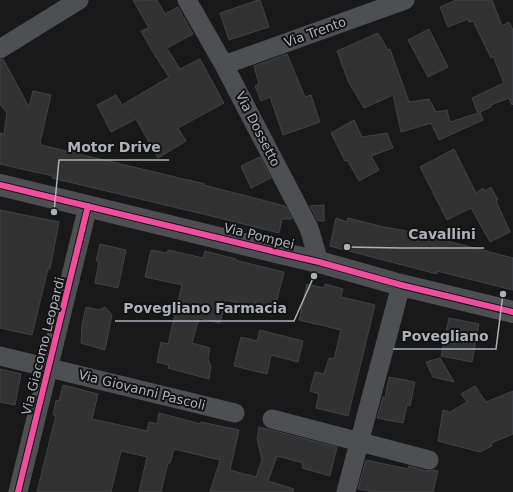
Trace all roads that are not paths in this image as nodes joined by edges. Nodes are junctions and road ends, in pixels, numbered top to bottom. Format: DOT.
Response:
graph roads {
  1 [pos="79,0"];
  2 [pos="187,0"];
  3 [pos="405,0"];
  4 [pos="0,49"];
  5 [pos="224,65"];
  6 [pos="0,185"];
  7 [pos="88,206"];
  8 [pos="319,262"];
  9 [pos="401,285"];
  10 [pos="513,312"];
  11 [pos="0,356"];
  12 [pos="50,368"];
  13 [pos="235,413"];
  14 [pos="272,419"];
  15 [pos="358,442"];
  16 [pos="429,460"];
  17 [pos="18,492"];
  18 [pos="346,492"];
  1 -- 4 [label="street"];
  2 -- 5 [label="street, Via Dossetto"];
  3 -- 5 [label="street, Via Trento"];
  5 -- 8 [label="street, Via Dossetto"];
  6 -- 7 [label="street, Via Pompei"];
  7 -- 8 [label="street, Via Pompei"];
  7 -- 12 [label="street, Via Giacomo Leopardi"];
  8 -- 9 [label="street, Via Pompei"];
  9 -- 10 [label="street, Via Pompei"];
  9 -- 15 [label="street"];
  11 -- 12 [label="street, Via Giovanni Pascoli"];
  12 -- 13 [label="street, Via Giovanni Pascoli"];
  12 -- 17 [label="street, Via Giacomo Leopardi"];
  14 -- 15 [label="street"];
  15 -- 16 [label="street"];
  15 -- 18 [label="street"];
}
